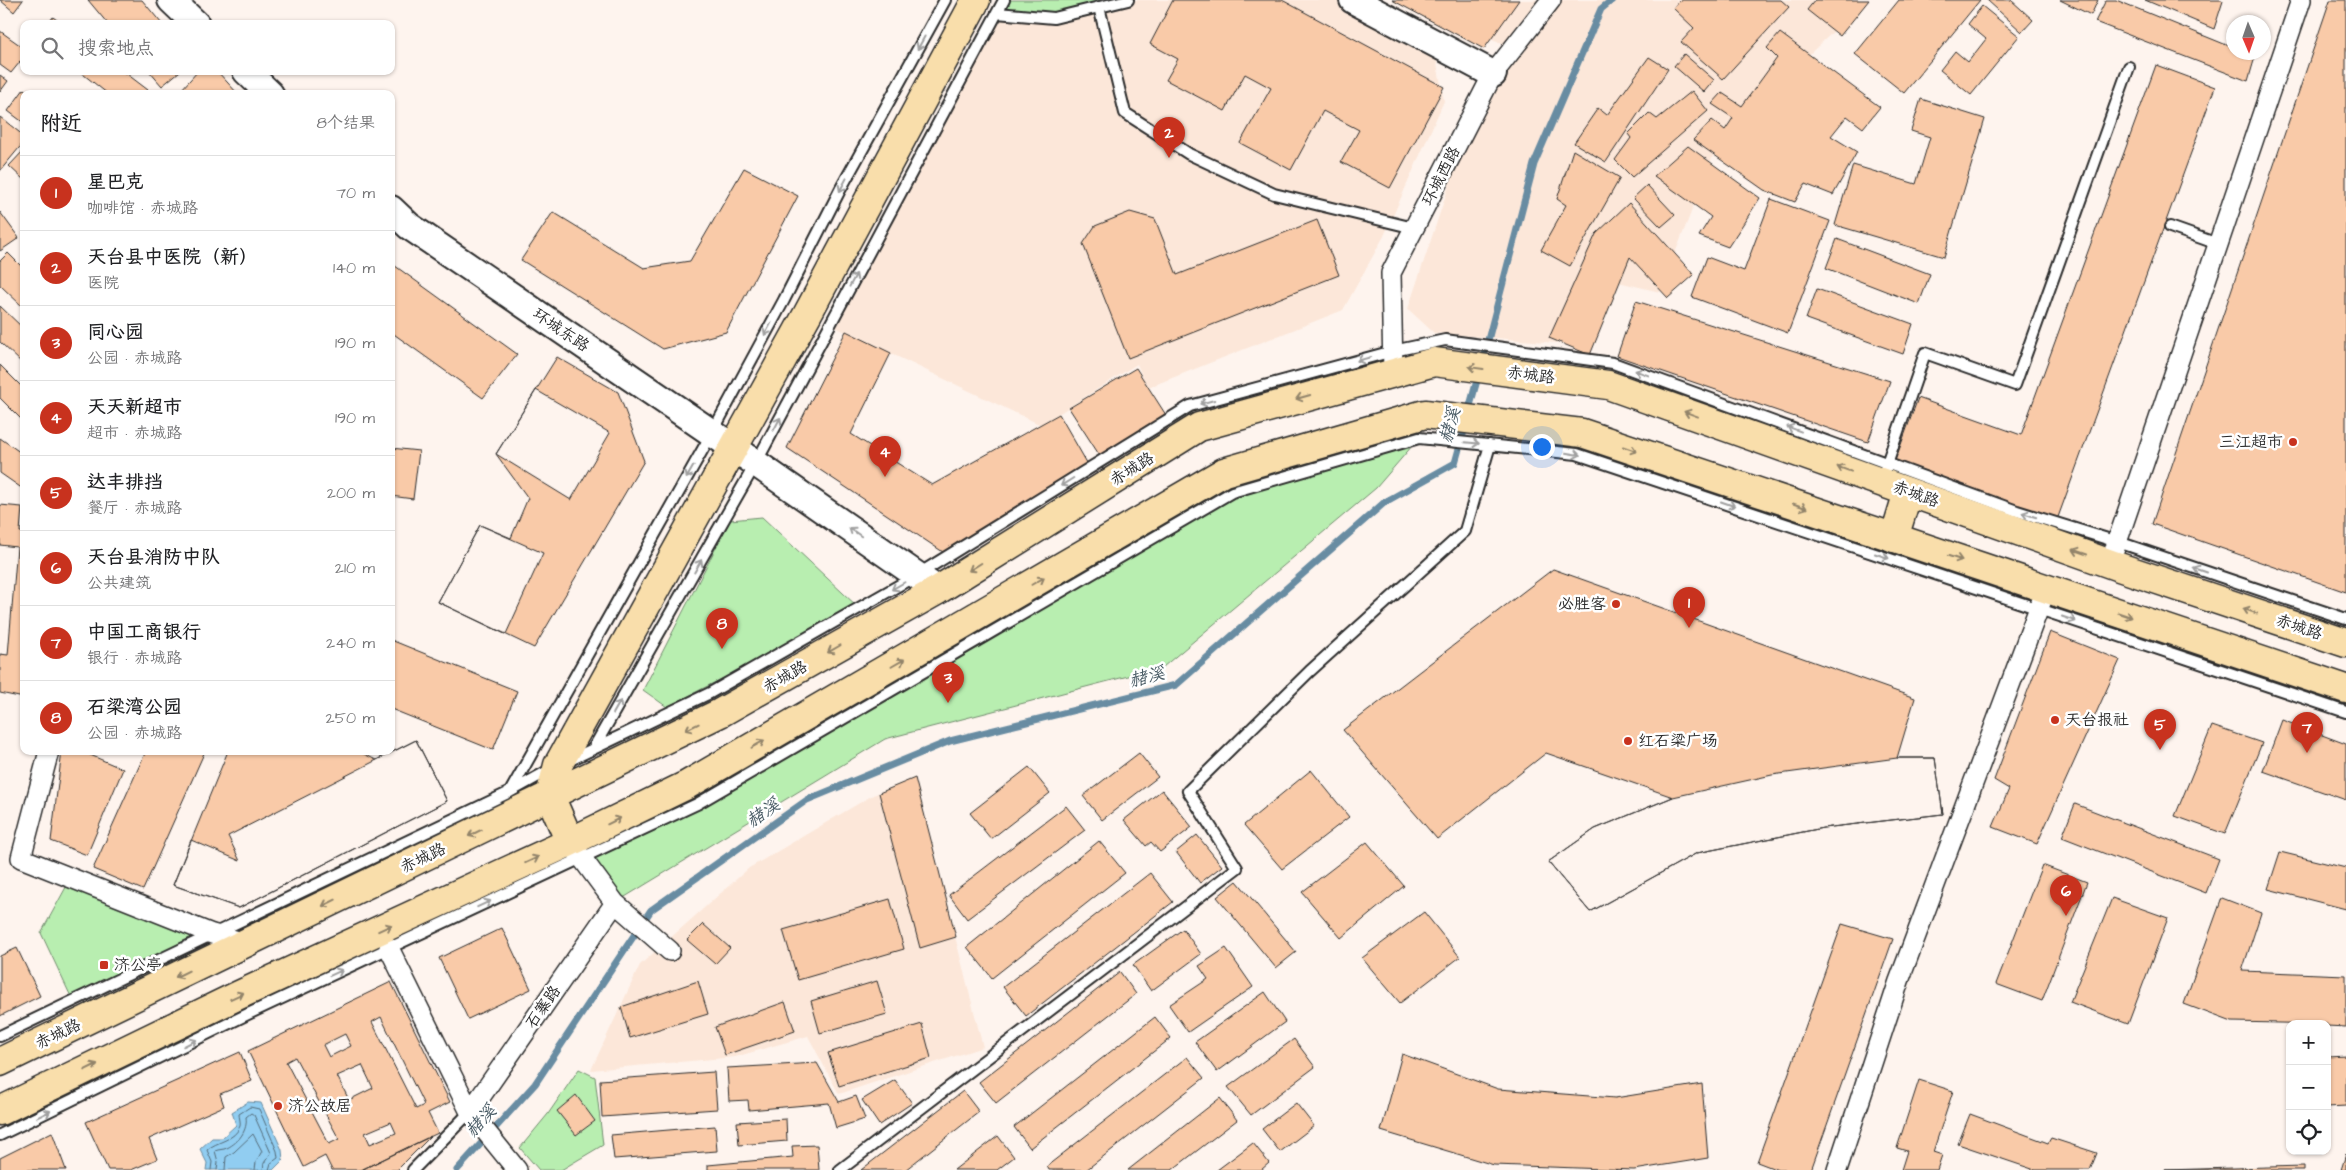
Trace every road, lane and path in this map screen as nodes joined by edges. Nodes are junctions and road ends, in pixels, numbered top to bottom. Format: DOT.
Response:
graph roads {
  1 [pos="171,0"];
  2 [pos="945,0"];
  3 [pos="1004,0"];
  4 [pos="1128,0"];
  5 [pos="1354,0"];
  6 [pos="1551,0"];
  7 [pos="2300,0"];
  8 [pos="987,7"];
  9 [pos="1099,7"];
  10 [pos="192,20"];
  11 [pos="2129,67"];
  12 [pos="1493,74"];
  13 [pos="250,75"];
  14 [pos="266,90"];
  15 [pos="395,213"];
  16 [pos="2170,227"];
  17 [pos="1414,228"];
  18 [pos="2218,244"];
  19 [pos="1393,361"];
  20 [pos="1494,434"];
  21 [pos="723,440"];
  22 [pos="756,463"];
  23 [pos="1884,472"];
  24 [pos="1908,492"];
  25 [pos="1894,538"];
  26 [pos="2110,563"];
  27 [pos="927,583"];
  28 [pos="2043,599"];
  29 [pos="2346,620"];
  30 [pos="2346,643"];
  31 [pos="2346,689"];
  32 [pos="2346,712"];
  33 [pos="593,750"];
  34 [pos="48,755"];
  35 [pos="558,765"];
  36 [pos="510,792"];
  37 [pos="550,796"];
  38 [pos="577,850"];
  39 [pos="615,903"];
  40 [pos="212,934"];
  41 [pos="246,943"];
  42 [pos="389,948"];
  43 [pos="670,951"];
  44 [pos="0,1036"];
  45 [pos="0,1062"];
  46 [pos="0,1112"];
  47 [pos="470,1112"];
  48 [pos="0,1135"];
  49 [pos="413,1170"];
  50 [pos="516,1170"];
  51 [pos="840,1170"];
  52 [pos="1837,1170"];
  1 -- 10 [label="main road"];
  2 -- 21 [label="lane, one-way"];
  3 -- 8 [label="lane"];
  4 -- 9 [label="lane"];
  5 -- 12 [label="main road"];
  6 -- 12 [label="street, 环城西路"];
  7 -- 18 [label="street"];
  8 -- 9 [label="lane"];
  8 -- 21 [label="main road"];
  22 -- 8 [label="lane, one-way"];
  9 -- 17 [label="lane"];
  11 -- 23 [label="lane"];
  12 -- 17 [label="street, 环城西路"];
  13 -- 14 [label="main road"];
  15 -- 21 [label="main road, 环城东路"];
  16 -- 18 [label="lane"];
  17 -- 19 [label="street, 环城西路"];
  18 -- 26 [label="street"];
  23 -- 19 [label="main road, 赤城路, one-way"];
  19 -- 27 [label="main road, 赤城路, one-way"];
  20 -- 25 [label="main road, one-way"];
  20 -- 28 [label="lane, one-way"];
  38 -- 20 [label="main road, one-way"];
  20 -- 51 [label="lane"];
  21 -- 22 [label="main road, 环城东路"];
  21 -- 35 [label="main road"];
  21 -- 36 [label="lane, one-way"];
  27 -- 22 [label="main road, 环城东路, one-way"];
  33 -- 22 [label="lane, one-way"];
  23 -- 24 [label="main road, 赤城路"];
  29 -- 23 [label="lane, one-way"];
  24 -- 25 [label="main road"];
  26 -- 24 [label="main road, 赤城路, one-way"];
  25 -- 28 [label="main road, one-way"];
  30 -- 26 [label="main road, 赤城路, one-way"];
  27 -- 33 [label="lane, one-way"];
  27 -- 37 [label="main road, 赤城路, one-way"];
  28 -- 31 [label="main road, one-way"];
  28 -- 32 [label="lane, one-way"];
  28 -- 52 [label="street"];
  33 -- 35 [label="lane"];
  34 -- 40 [label="street"];
  35 -- 36 [label="lane"];
  35 -- 37 [label="main road"];
  36 -- 40 [label="lane"];
  37 -- 38 [label="main road"];
  37 -- 41 [label="main road, 赤城路, one-way"];
  38 -- 39 [label="street"];
  42 -- 38 [label="lane, one-way"];
  46 -- 38 [label="main road, one-way"];
  39 -- 43 [label="street"];
  39 -- 47 [label="street, 石寨路"];
  40 -- 41 [label="street"];
  40 -- 44 [label="lane"];
  41 -- 45 [label="main road, 赤城路, one-way"];
  42 -- 47 [label="street"];
  48 -- 42 [label="lane, one-way"];
  47 -- 49 [label="lane"];
  47 -- 50 [label="street"];
}
